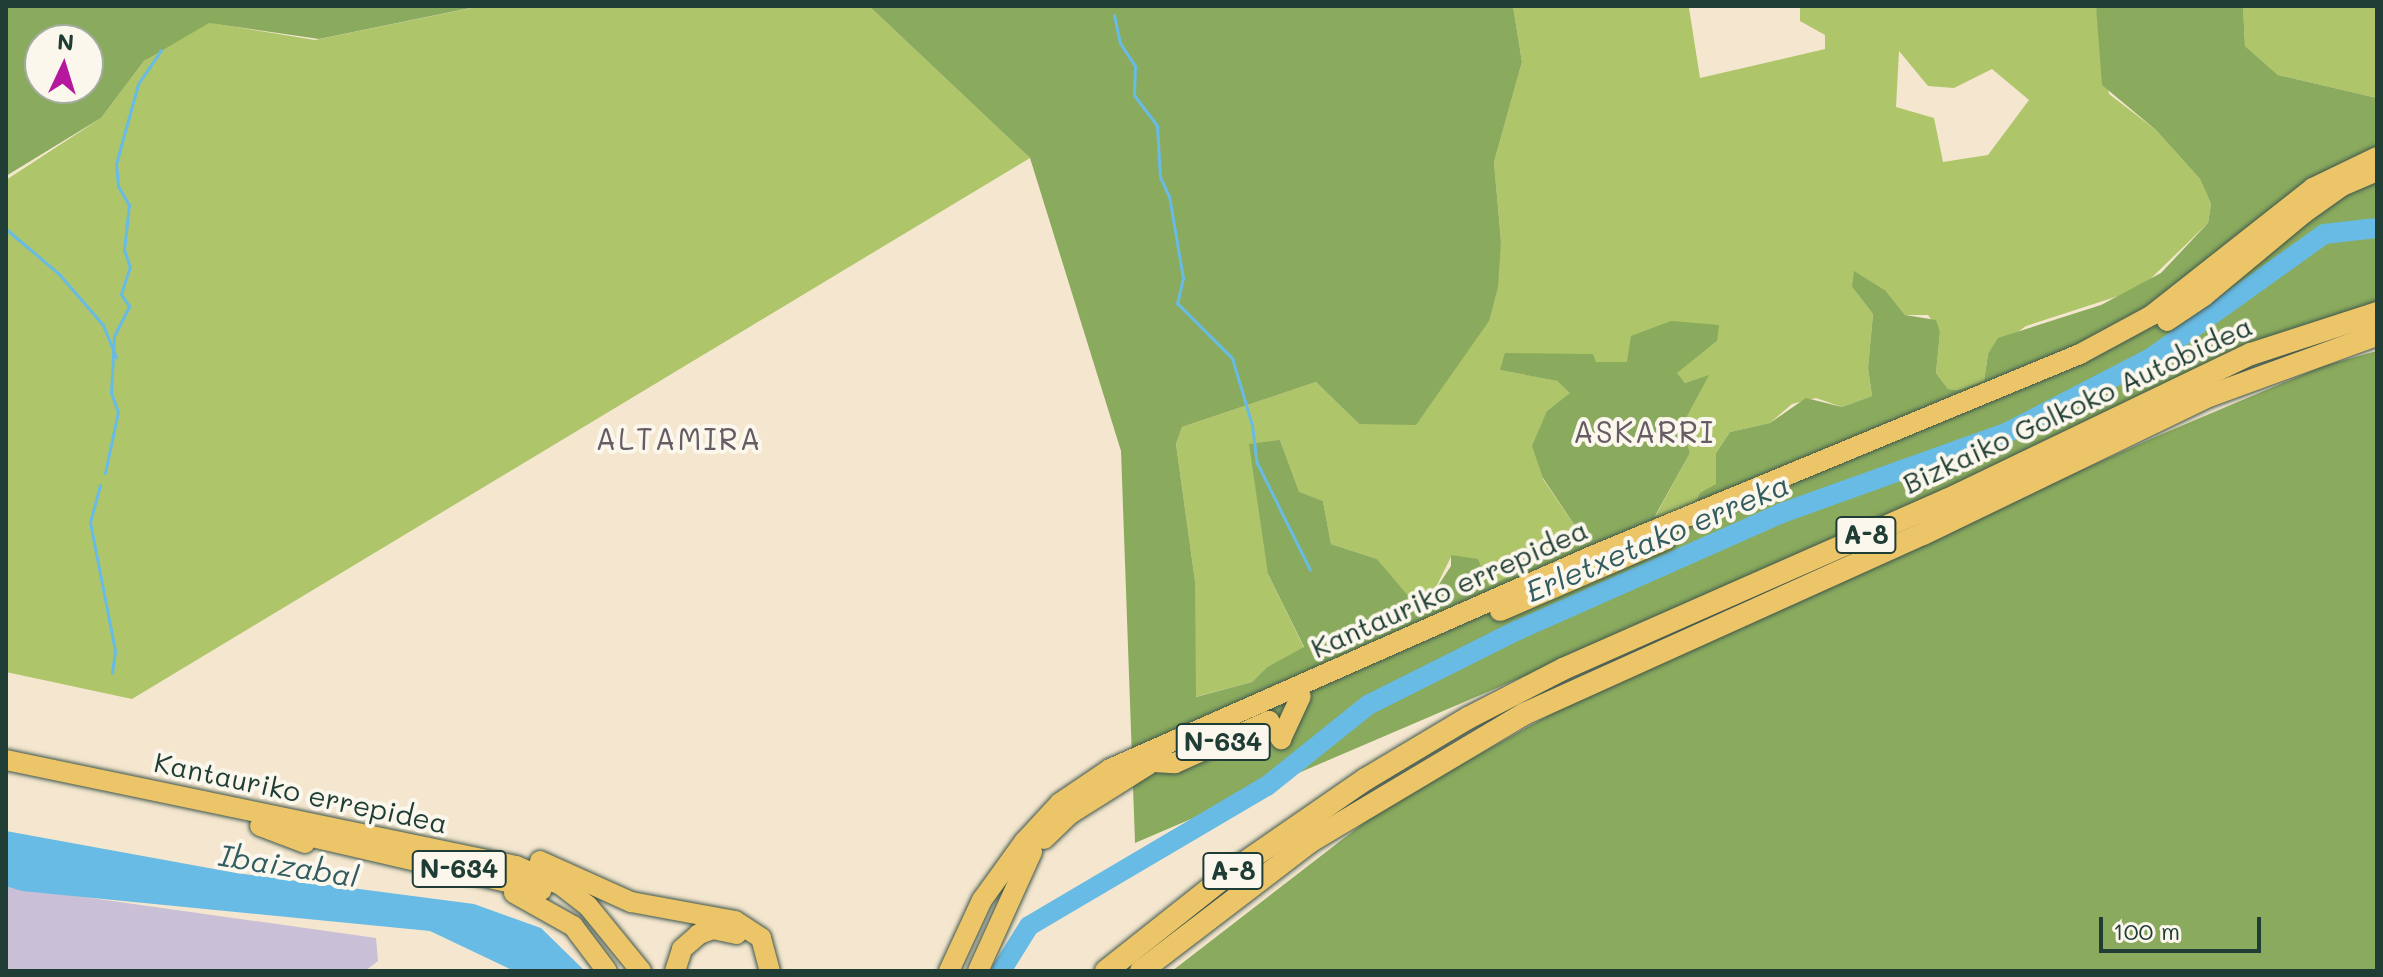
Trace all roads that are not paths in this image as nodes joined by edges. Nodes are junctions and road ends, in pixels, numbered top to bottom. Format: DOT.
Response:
graph roads {
  1 [pos="2377,157"];
  2 [pos="2377,171"];
  3 [pos="2377,313"];
  4 [pos="2377,335"];
  5 [pos="1301,696"];
  6 [pos="6,760"];
  7 [pos="1153,762"];
  8 [pos="6,771"];
  9 [pos="260,826"];
  10 [pos="388,838"];
  11 [pos="1032,852"];
  12 [pos="607,971"];
  13 [pos="625,971"];
  14 [pos="641,971"];
  15 [pos="675,971"];
  16 [pos="763,971"];
  17 [pos="770,971"];
  18 [pos="949,971"];
  19 [pos="963,971"];
  20 [pos="978,971"];
  21 [pos="1106,971"];
  22 [pos="1141,971"];
  1 -- 18 [label="highway, Kantauriko errepidea / N-634"];
  2 -- 5 [label="highway, Kantauriko errepidea / N-634"];
  3 -- 21 [label="highway, Bizkaiko Golkoko Autobidea / A-8"];
  4 -- 22 [label="highway, Bizkaiko Golkoko Autobidea / A-8"];
  5 -- 7 [label="highway, Kantauriko errepidea / N-634"];
  5 -- 7 [label="highway, N-634"];
  6 -- 10 [label="highway, Kantauriko errepidea / N-634"];
  7 -- 11 [label="highway, Kantauriko errepidea / N-634"];
  8 -- 9 [label="highway, Kantauriko errepidea / N-634"];
  9 -- 12 [label="highway"];
  9 -- 13 [label="highway, Kantauriko errepidea / N-634"];
  10 -- 14 [label="highway, Kantauriko errepidea / N-634"];
  10 -- 17 [label="highway"];
  11 -- 19 [label="highway, Kantauriko errepidea / N-634"];
  11 -- 20 [label="highway"];
  15 -- 16 [label="highway"];
}
